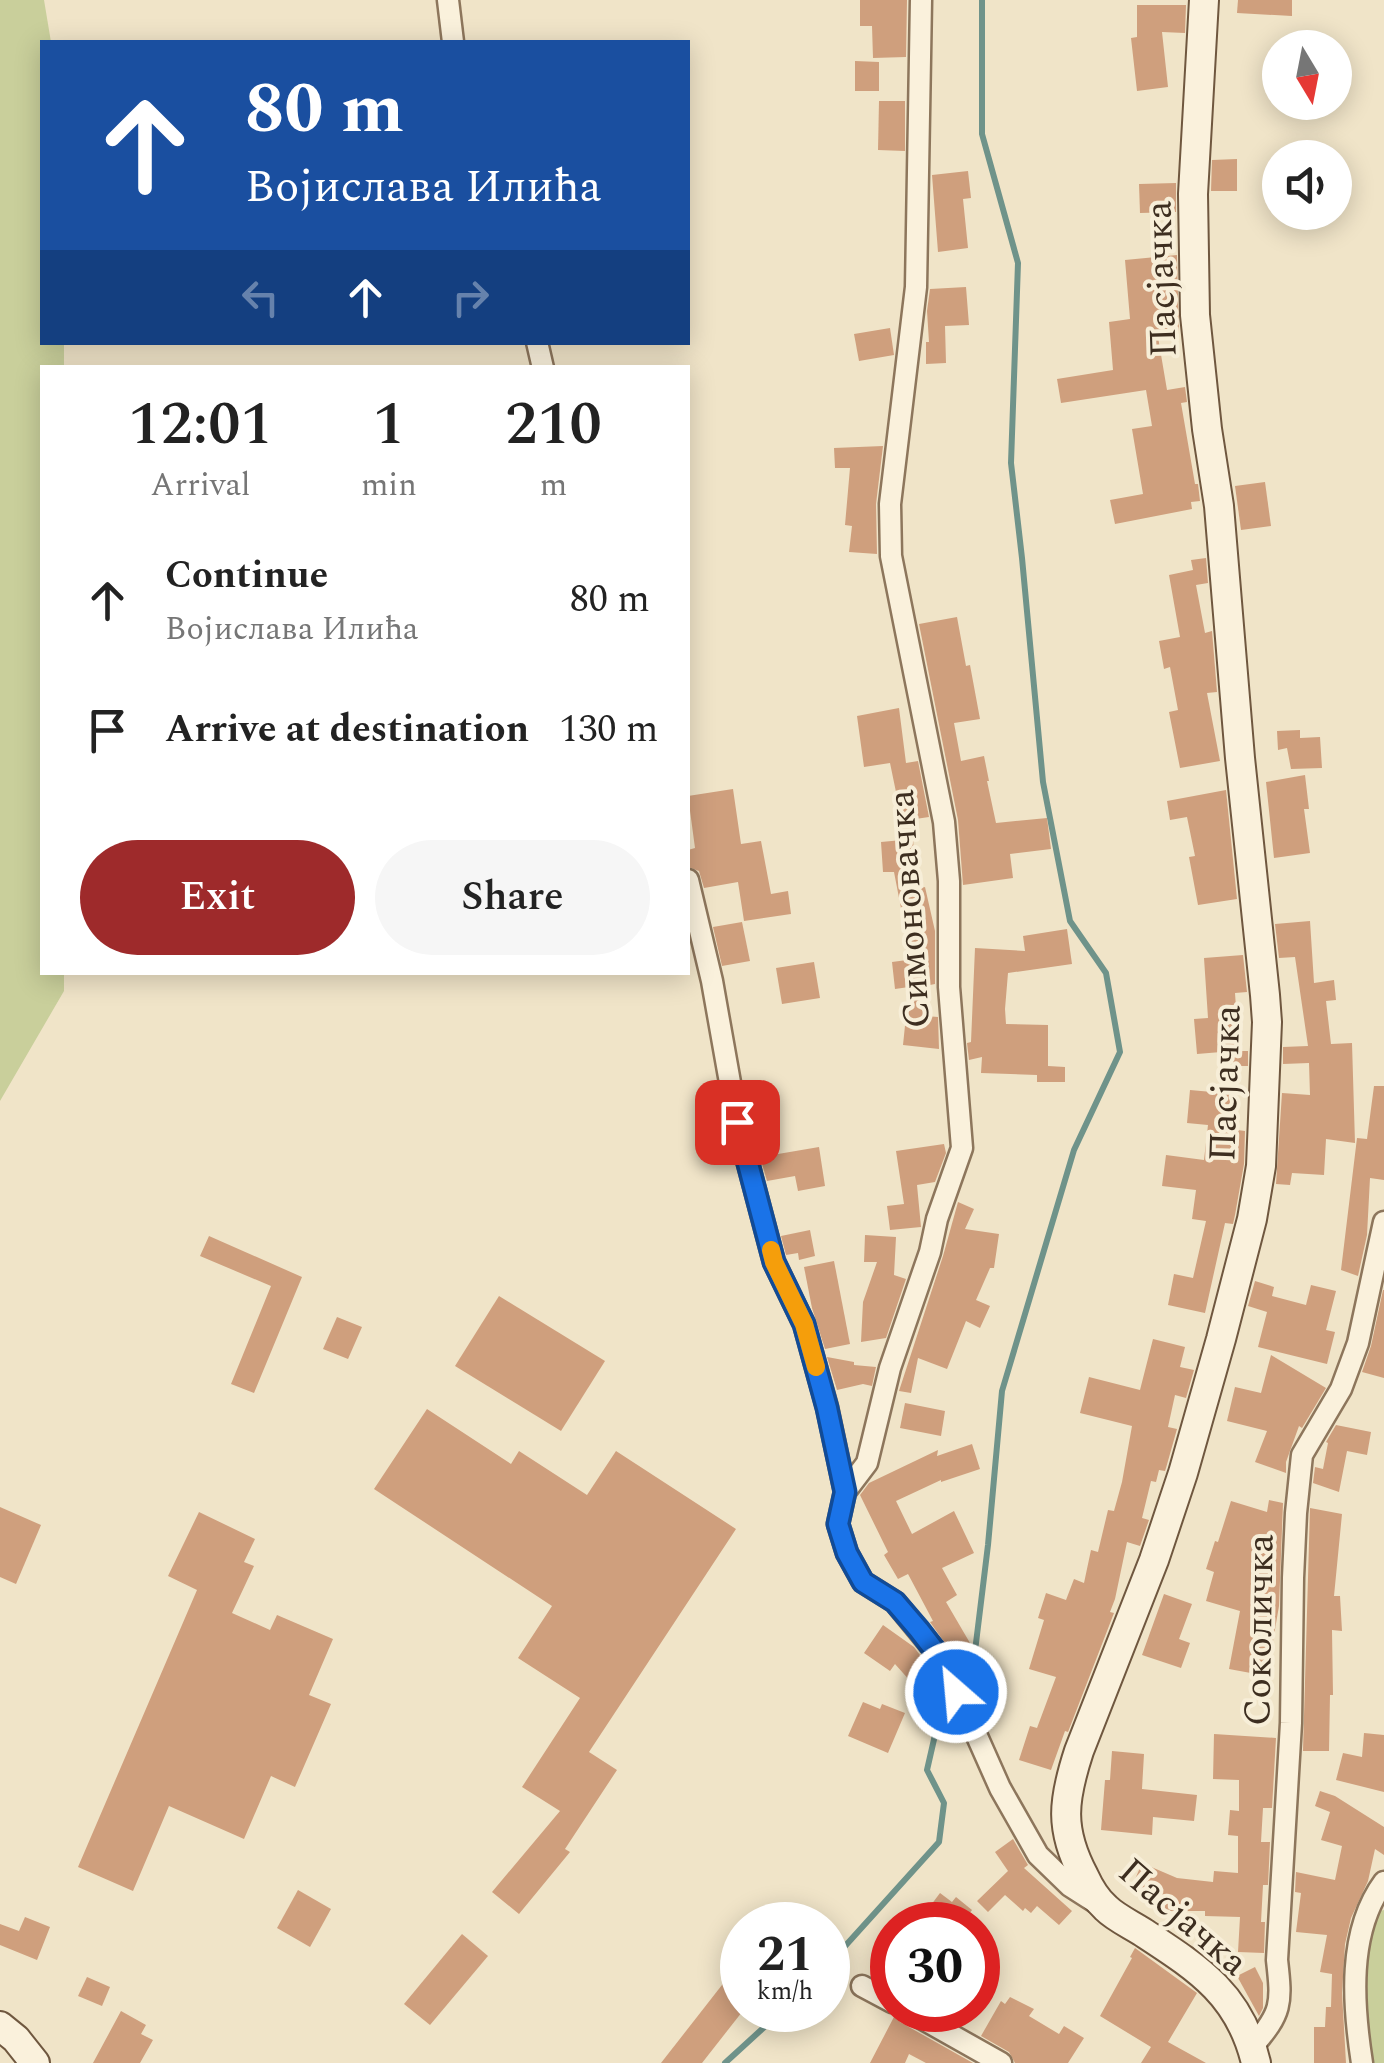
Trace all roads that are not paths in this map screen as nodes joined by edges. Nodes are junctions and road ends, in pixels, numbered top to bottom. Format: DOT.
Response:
graph roads {
  1 [pos="448,0"];
  2 [pos="921,0"];
  3 [pos="1204,0"];
  4 [pos="453,40"];
  5 [pos="690,888"];
  6 [pos="1384,1222"];
  7 [pos="845,1492"];
  8 [pos="1384,1882"];
  9 [pos="1106,1908"];
  10 [pos="862,1986"];
  11 [pos="870,1990"];
  12 [pos="0,2026"];
  13 [pos="945,2032"];
  14 [pos="1254,2055"];
  15 [pos="36,2063"];
  16 [pos="1001,2063"];
  17 [pos="1362,2063"];
  1 -- 4 [label="street"];
  2 -- 7 [label="street, Симоновачка"];
  3 -- 9 [label="main road, Пасјачка"];
  5 -- 7 [label="street"];
  6 -- 14 [label="street, Соколичка"];
  7 -- 9 [label="street, Симоновачка"];
  8 -- 17 [label="street"];
  9 -- 14 [label="main road, Пасјачка"];
  10 -- 11 [label="street"];
  12 -- 15 [label="main road"];
  13 -- 16 [label="street"];
}
